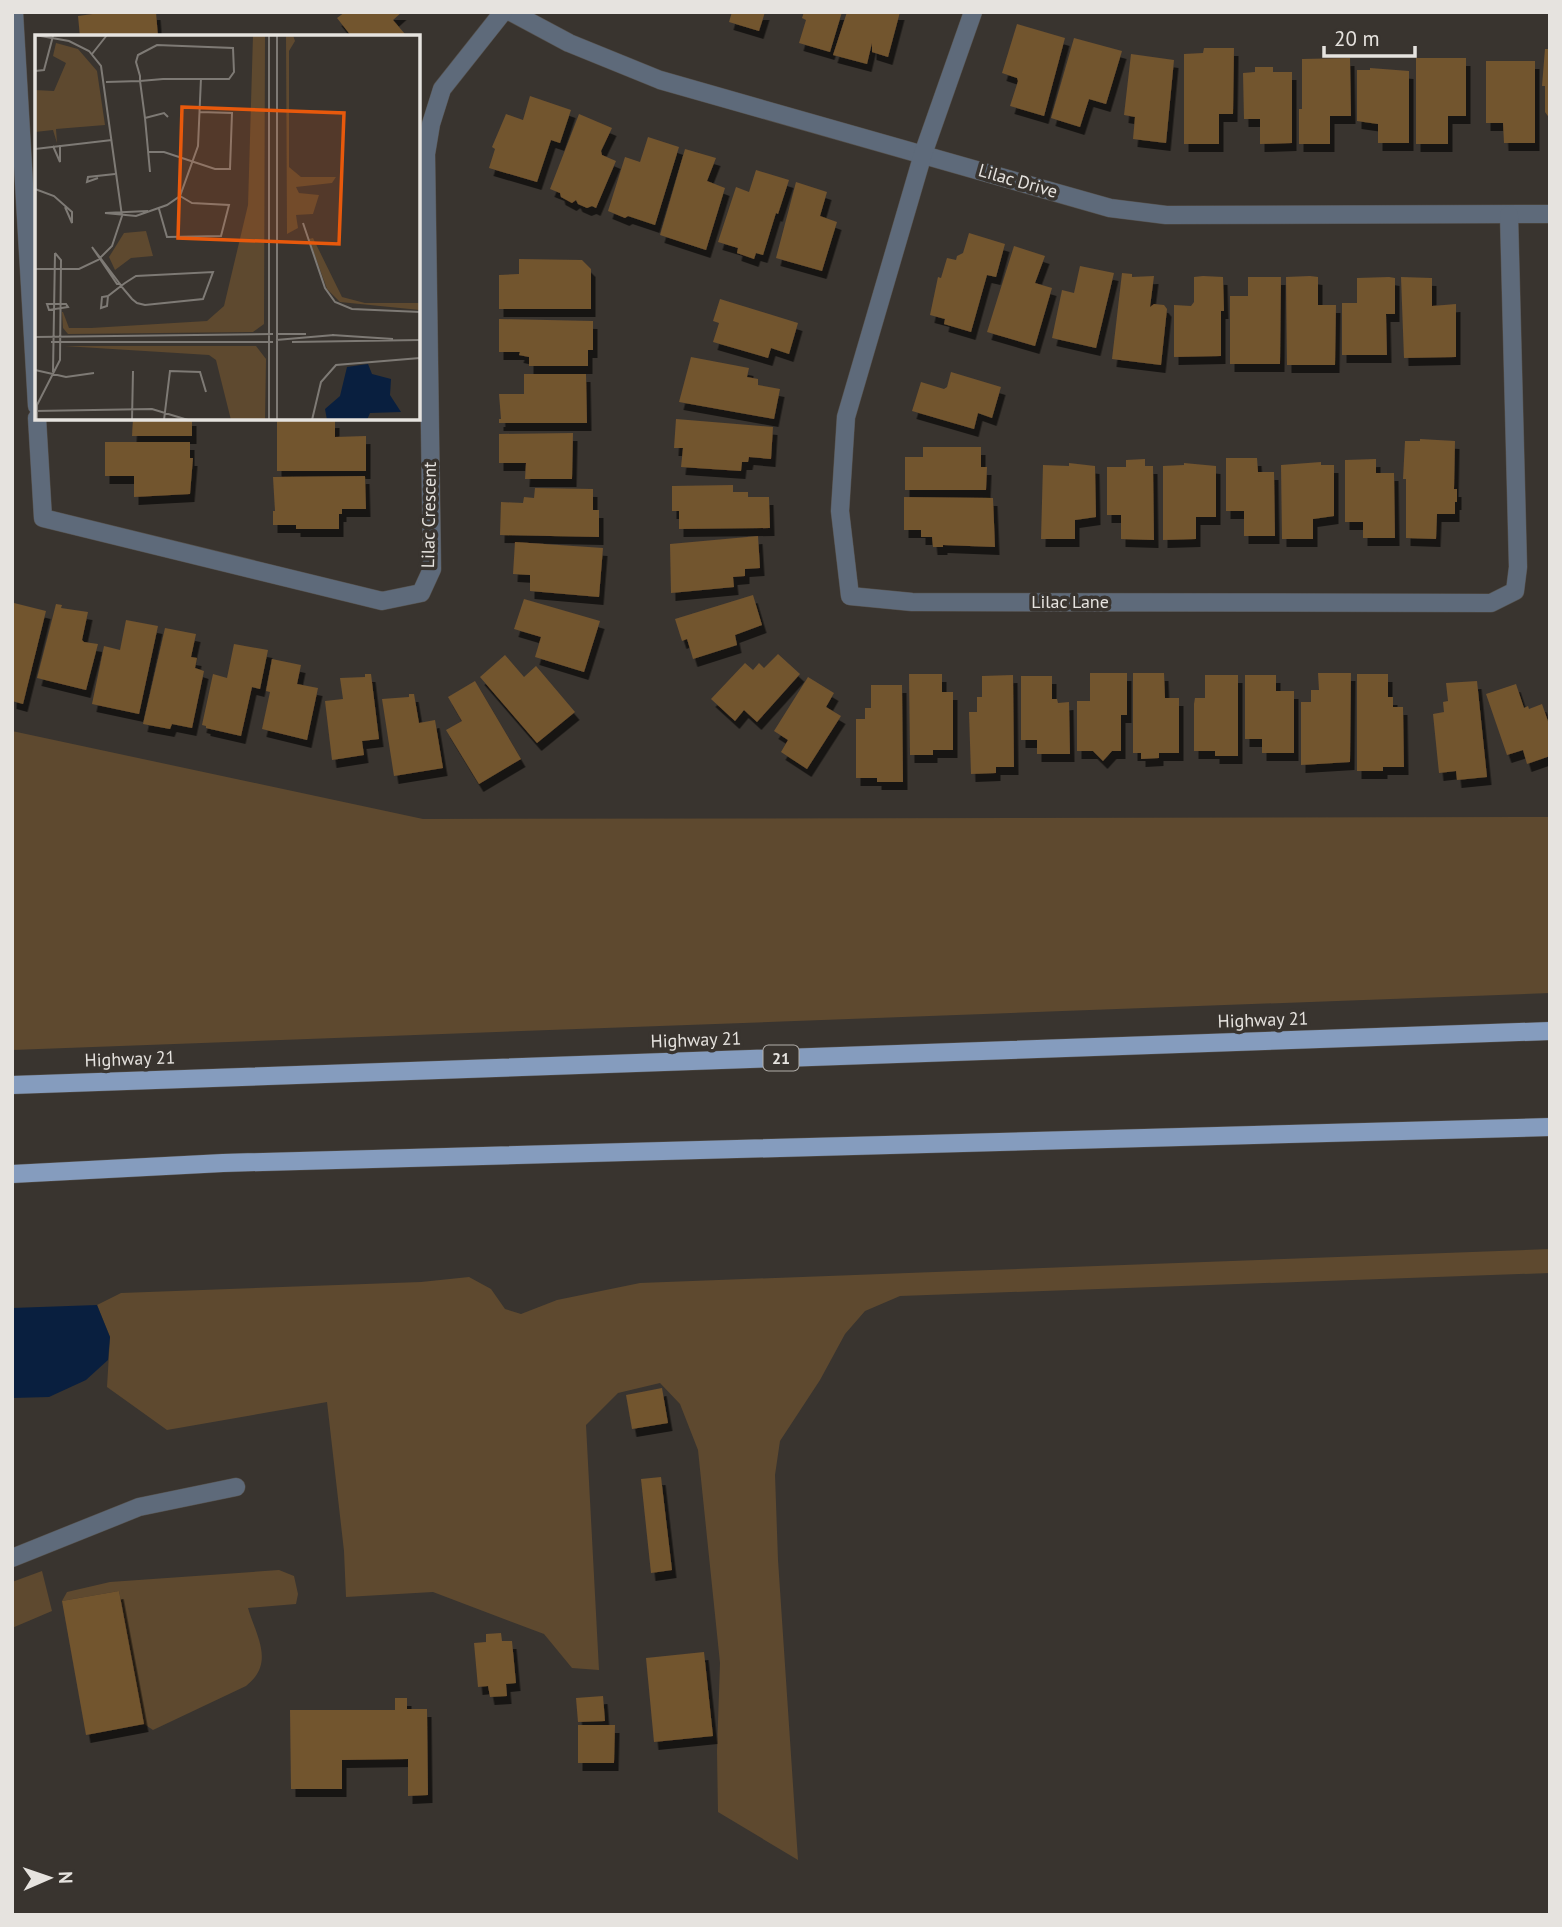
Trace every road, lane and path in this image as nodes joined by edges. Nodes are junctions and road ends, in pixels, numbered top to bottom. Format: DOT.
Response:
graph roads {
  1 [pos="14,12"];
  2 [pos="503,12"];
  3 [pos="511,12"];
  4 [pos="973,12"];
  5 [pos="923,154"];
  6 [pos="1550,214"];
  7 [pos="1509,215"];
  8 [pos="35,372"];
  9 [pos="37,420"];
  10 [pos="1550,1031"];
  11 [pos="12,1084"];
  12 [pos="1550,1127"];
  13 [pos="12,1174"];
  14 [pos="236,1487"];
  15 [pos="12,1558"];
  1 -- 8 [label="street"];
  2 -- 9 [label="street, Lilac Crescent"];
  3 -- 5 [label="street, Lilac Drive"];
  4 -- 5 [label="street, Lilac Lane"];
  5 -- 7 [label="street, Lilac Drive"];
  5 -- 7 [label="street, Lilac Lane"];
  6 -- 7 [label="street, Lilac Drive"];
  10 -- 11 [label="main road, Highway 21 / 21"];
  12 -- 13 [label="main road"];
  14 -- 15 [label="street"];
}
